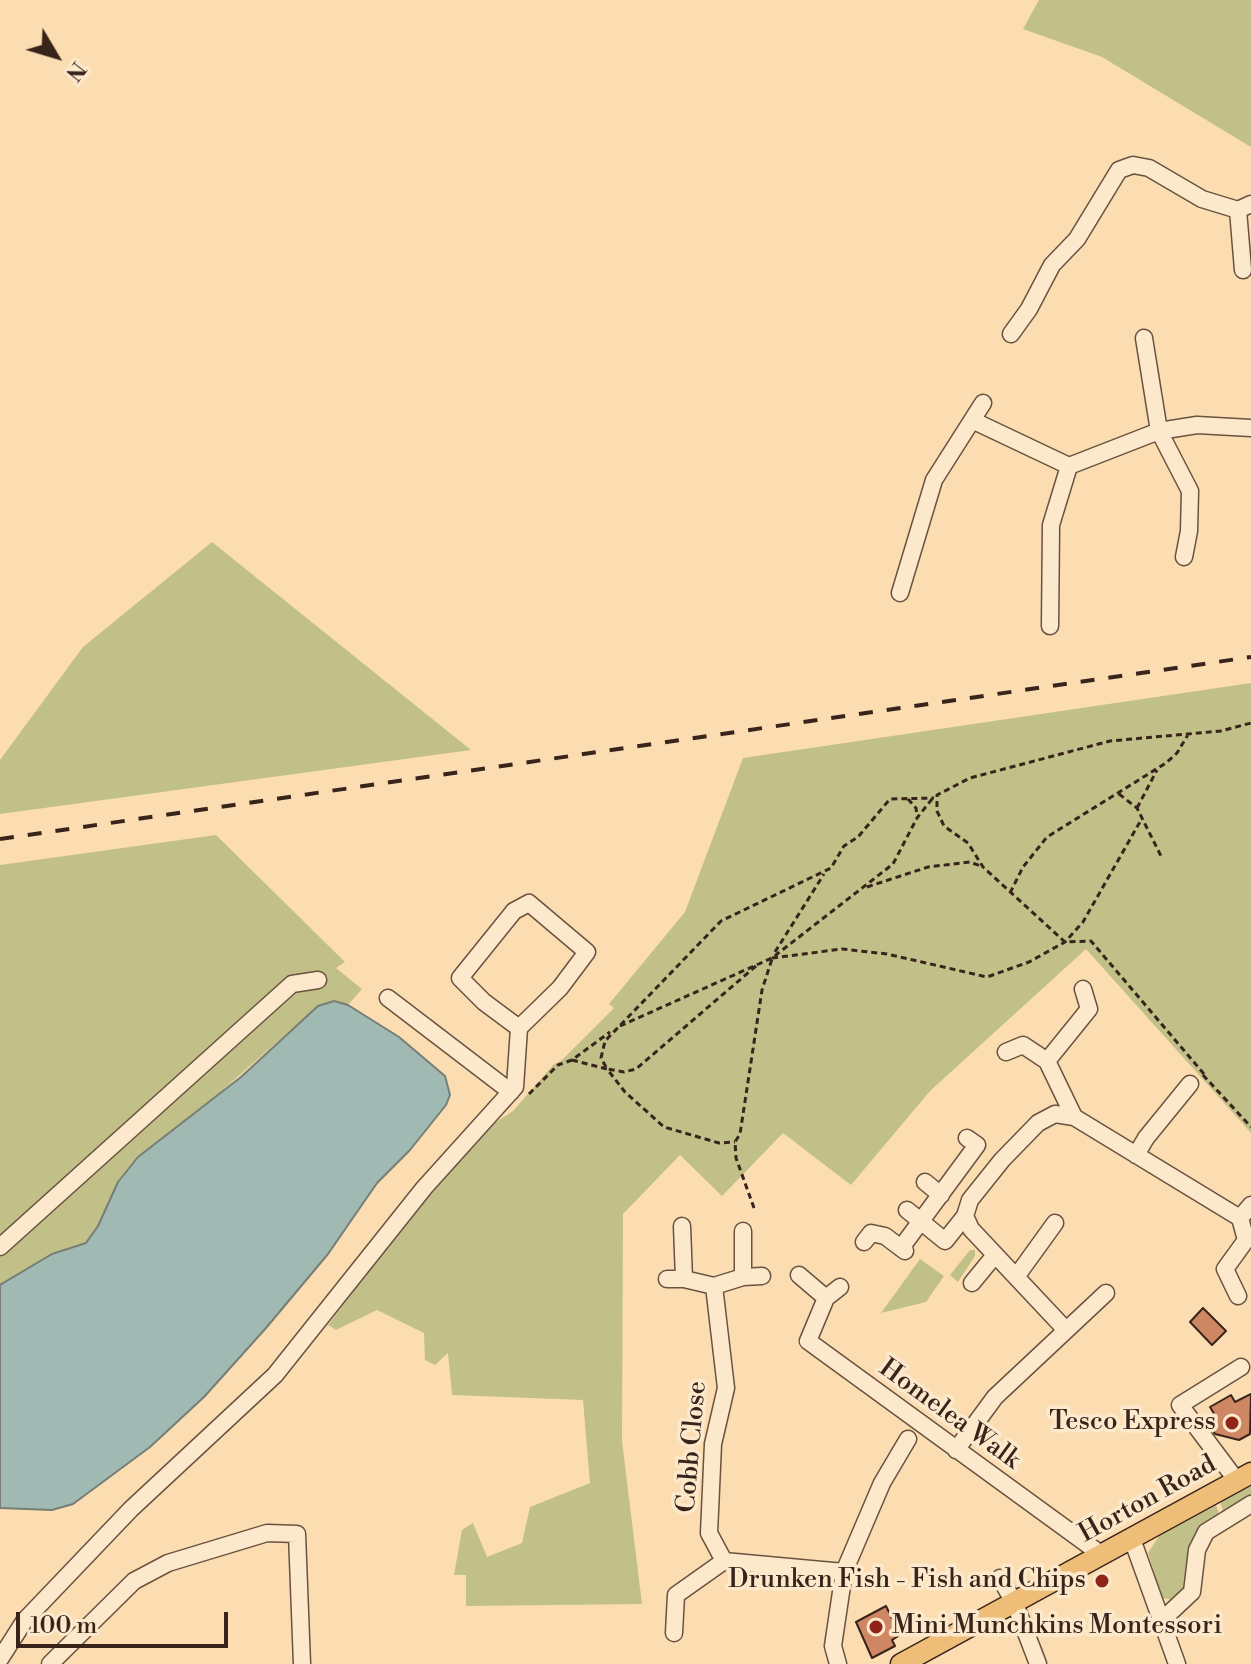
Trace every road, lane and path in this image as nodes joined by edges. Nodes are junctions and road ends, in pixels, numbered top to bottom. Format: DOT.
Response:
graph roads {
  1 [pos="1245,207"];
  2 [pos="1243,270"];
  3 [pos="1011,334"];
  4 [pos="1144,338"];
  5 [pos="983,403"];
  6 [pos="974,421"];
  7 [pos="1251,428"];
  8 [pos="1159,431"];
  9 [pos="1069,466"];
  10 [pos="1184,557"];
  11 [pos="900,593"];
  12 [pos="1050,626"];
  13 [pos="1251,723"];
  14 [pos="1189,733"];
  15 [pos="1160,767"];
  16 [pos="1119,794"];
  17 [pos="936,796"];
  18 [pos="905,797"];
  19 [pos="925,806"];
  20 [pos="1137,808"];
  21 [pos="937,811"];
  22 [pos="917,818"];
  23 [pos="1141,820"];
  24 [pos="1162,858"];
  25 [pos="983,867"];
  26 [pos="825,873"];
  27 [pos="865,888"];
  28 [pos="1010,893"];
  29 [pos="1065,942"];
  30 [pos="772,958"];
  31 [pos="756,966"];
  32 [pos="318,980"];
  33 [pos="1083,989"];
  34 [pos="388,998"];
  35 [pos="519,1028"];
  36 [pos="614,1029"];
  37 [pos="1006,1052"];
  38 [pos="572,1060"];
  39 [pos="1047,1061"];
  40 [pos="607,1069"];
  41 [pos="1197,1079"];
  42 [pos="513,1089"];
  43 [pos="1074,1117"];
  44 [pos="1251,1127"];
  45 [pos="735,1142"];
  46 [pos="972,1142"];
  47 [pos="1136,1155"];
  48 [pos="925,1182"];
  49 [pos="941,1195"];
  50 [pos="1251,1205"];
  51 [pos="754,1208"];
  52 [pos="907,1210"];
  53 [pos="965,1216"];
  54 [pos="1240,1218"];
  55 [pos="922,1221"];
  56 [pos="1055,1223"];
  57 [pos="682,1226"];
  58 [pos="743,1231"];
  59 [pos="864,1242"];
  60 [pos="0,1247"];
  61 [pos="995,1255"];
  62 [pos="799,1275"];
  63 [pos="762,1276"];
  64 [pos="743,1277"];
  65 [pos="1016,1277"];
  66 [pos="972,1283"];
  67 [pos="714,1286"];
  68 [pos="1106,1293"];
  69 [pos="1238,1296"];
  70 [pos="1065,1329"];
  71 [pos="1241,1367"];
  72 [pos="908,1439"];
  73 [pos="956,1450"];
  74 [pos="1244,1477"];
  75 [pos="1251,1504"];
  76 [pos="1132,1539"];
  77 [pos="1102,1555"];
  78 [pos="724,1561"];
  79 [pos="844,1572"];
  80 [pos="1000,1578"];
  81 [pos="1015,1604"];
  82 [pos="1160,1622"];
  83 [pos="674,1633"];
  84 [pos="2,1648"];
  85 [pos="50,1664"];
  86 [pos="302,1664"];
  87 [pos="838,1664"];
  88 [pos="901,1664"];
  89 [pos="1038,1664"];
  90 [pos="1177,1664"];
  1 -- 2 [label="street"];
  1 -- 3 [label="street"];
  4 -- 8 [label="street"];
  5 -- 6 [label="street"];
  6 -- 9 [label="street"];
  6 -- 11 [label="street"];
  7 -- 8 [label="street"];
  8 -- 9 [label="street"];
  8 -- 10 [label="street"];
  9 -- 12 [label="street"];
  13 -- 14 [label="path"];
  14 -- 15 [label="path"];
  14 -- 17 [label="path"];
  15 -- 16 [label="path"];
  15 -- 20 [label="path"];
  16 -- 20 [label="path"];
  16 -- 28 [label="path"];
  17 -- 18 [label="path"];
  17 -- 19 [label="path"];
  17 -- 21 [label="path"];
  18 -- 22 [label="path"];
  18 -- 26 [label="path"];
  19 -- 21 [label="path"];
  19 -- 22 [label="path"];
  20 -- 23 [label="path"];
  21 -- 25 [label="path"];
  22 -- 27 [label="path"];
  23 -- 24 [label="path"];
  23 -- 29 [label="path"];
  25 -- 27 [label="path"];
  25 -- 28 [label="path"];
  26 -- 30 [label="path"];
  26 -- 36 [label="path"];
  27 -- 30 [label="path"];
  28 -- 29 [label="path"];
  29 -- 30 [label="path"];
  29 -- 41 [label="path"];
  30 -- 31 [label="path"];
  30 -- 45 [label="path"];
  31 -- 36 [label="path"];
  31 -- 40 [label="path"];
  32 -- 60 [label="street"];
  33 -- 39 [label="street"];
  34 -- 42 [label="street"];
  35 -- 35 [label="street"];
  35 -- 42 [label="street"];
  36 -- 38 [label="path"];
  36 -- 40 [label="path"];
  37 -- 39 [label="street"];
  38 -- 40 [label="path"];
  38 -- 42 [label="path"];
  39 -- 43 [label="street"];
  40 -- 45 [label="path"];
  41 -- 44 [label="path"];
  41 -- 47 [label="street"];
  42 -- 84 [label="street"];
  43 -- 47 [label="street"];
  43 -- 53 [label="street"];
  45 -- 51 [label="path"];
  46 -- 49 [label="street"];
  47 -- 54 [label="street"];
  48 -- 49 [label="street"];
  49 -- 55 [label="street"];
  50 -- 54 [label="street"];
  52 -- 55 [label="street"];
  53 -- 55 [label="street"];
  53 -- 61 [label="street"];
  54 -- 69 [label="street"];
  55 -- 59 [label="street"];
  56 -- 65 [label="street"];
  57 -- 67 [label="street"];
  58 -- 64 [label="street"];
  61 -- 65 [label="street"];
  61 -- 66 [label="street"];
  62 -- 73 [label="street, Homelea Walk"];
  63 -- 64 [label="street"];
  64 -- 67 [label="street"];
  65 -- 70 [label="street"];
  67 -- 78 [label="street, Cobb Close"];
  68 -- 70 [label="street"];
  70 -- 73 [label="street"];
  71 -- 74 [label="street"];
  72 -- 79 [label="street"];
  73 -- 77 [label="street, Homelea Walk"];
  74 -- 76 [label="main road, Horton Road"];
  75 -- 82 [label="street, Horton Road"];
  76 -- 77 [label="main road, Horton Road"];
  76 -- 82 [label="street"];
  77 -- 81 [label="main road, Horton Road"];
  78 -- 79 [label="street"];
  78 -- 83 [label="street"];
  79 -- 87 [label="street"];
  80 -- 81 [label="street"];
  81 -- 88 [label="main road, Horton Road"];
  81 -- 89 [label="street"];
  82 -- 90 [label="street"];
  85 -- 86 [label="street"];
}
